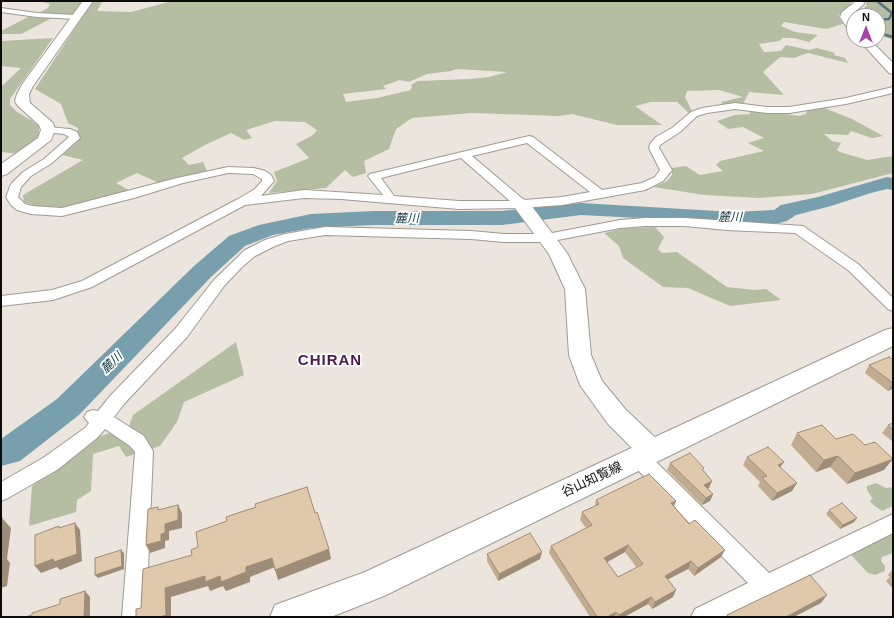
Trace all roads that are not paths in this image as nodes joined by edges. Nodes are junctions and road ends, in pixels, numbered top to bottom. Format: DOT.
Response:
graph roads {
  1 [pos="88,1"];
  2 [pos="1,10"];
  3 [pos="76,17"];
  4 [pos="872,48"];
  5 [pos="893,70"];
  6 [pos="893,90"];
  7 [pos="48,130"];
  8 [pos="464,155"];
  9 [pos="1,171"];
  10 [pos="599,194"];
  11 [pos="389,195"];
  12 [pos="242,202"];
  13 [pos="522,206"];
  14 [pos="542,231"];
  15 [pos="1,301"];
  16 [pos="893,306"];
  17 [pos="893,336"];
  18 [pos="97,418"];
  19 [pos="646,455"];
  20 [pos="1,492"];
  21 [pos="893,523"];
  22 [pos="765,585"];
  23 [pos="134,617"];
  24 [pos="287,617"];
  25 [pos="703,617"];
  1 -- 3 [label="street"];
  2 -- 3 [label="street"];
  3 -- 7 [label="street"];
  4 -- 5 [label="street"];
  6 -- 10 [label="street"];
  7 -- 9 [label="street"];
  7 -- 12 [label="street"];
  8 -- 10 [label="street"];
  8 -- 11 [label="street"];
  8 -- 13 [label="street"];
  10 -- 13 [label="street"];
  12 -- 13 [label="street"];
  12 -- 15 [label="street"];
  13 -- 14 [label="street"];
  14 -- 16 [label="street"];
  14 -- 18 [label="street"];
  14 -- 19 [label="street"];
  17 -- 19 [label="main road, 谷山知覧線"];
  18 -- 20 [label="street"];
  18 -- 23 [label="street"];
  19 -- 22 [label="street"];
  19 -- 24 [label="main road, 谷山知覧線"];
  21 -- 22 [label="street"];
  22 -- 25 [label="street"];
}
